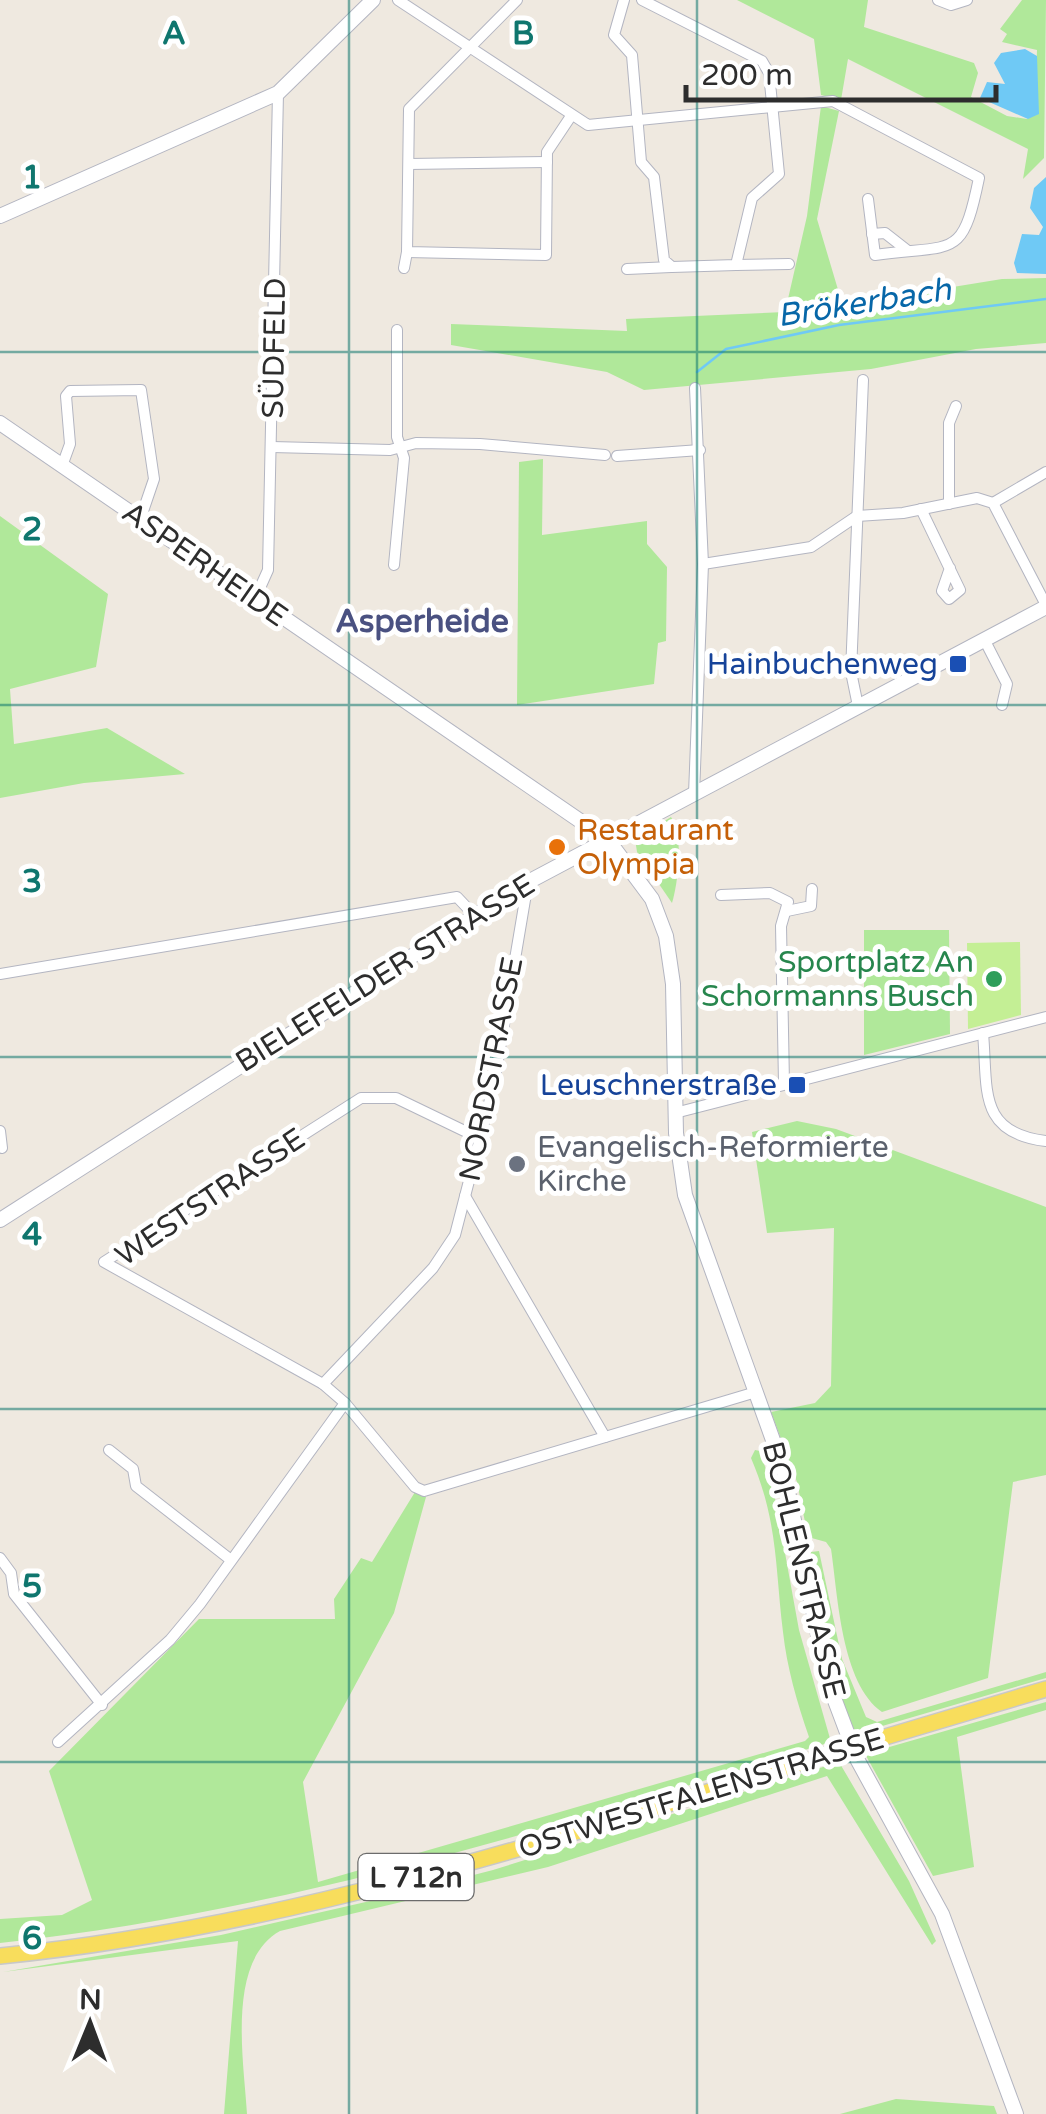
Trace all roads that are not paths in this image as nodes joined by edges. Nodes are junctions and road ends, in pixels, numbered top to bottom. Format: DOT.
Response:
graph roads {
  1 [pos="373,0"];
  2 [pos="398,0"];
  3 [pos="516,0"];
  4 [pos="624,0"];
  5 [pos="642,0"];
  6 [pos="938,0"];
  7 [pos="968,0"];
  8 [pos="469,47"];
  9 [pos="278,93"];
  10 [pos="774,108"];
  11 [pos="571,116"];
  12 [pos="636,123"];
  13 [pos="547,162"];
  14 [pos="409,164"];
  15 [pos="868,199"];
  16 [pos="0,216"];
  17 [pos="872,234"];
  18 [pos="908,250"];
  19 [pos="406,252"];
  20 [pos="546,255"];
  21 [pos="562,255"];
  22 [pos="788,264"];
  23 [pos="736,265"];
  24 [pos="672,267"];
  25 [pos="404,268"];
  26 [pos="627,268"];
  27 [pos="397,330"];
  28 [pos="862,380"];
  29 [pos="695,388"];
  30 [pos="956,406"];
  31 [pos="0,423"];
  32 [pos="272,447"];
  33 [pos="402,448"];
  34 [pos="700,450"];
  35 [pos="62,466"];
  36 [pos="1046,472"];
  37 [pos="993,503"];
  38 [pos="949,504"];
  39 [pos="921,509"];
  40 [pos="857,516"];
  41 [pos="140,520"];
  42 [pos="703,564"];
  43 [pos="394,565"];
  44 [pos="950,568"];
  45 [pos="255,599"];
  46 [pos="1046,606"];
  47 [pos="984,639"];
  48 [pos="1002,705"];
  49 [pos="858,706"];
  50 [pos="694,794"];
  51 [pos="608,840"];
  52 [pos="528,882"];
  53 [pos="812,889"];
  54 [pos="721,894"];
  55 [pos="787,907"];
  56 [pos="474,915"];
  57 [pos="0,974"];
  58 [pos="1046,1017"];
  59 [pos="983,1033"];
  60 [pos="784,1083"];
  61 [pos="675,1113"];
  62 [pos="0,1131"];
  63 [pos="479,1138"];
  64 [pos="1046,1141"];
  65 [pos="2,1148"];
  66 [pos="465,1196"];
  67 [pos="0,1220"];
  68 [pos="323,1384"];
  69 [pos="751,1394"];
  70 [pos="346,1403"];
  71 [pos="605,1437"];
  72 [pos="109,1450"];
  73 [pos="0,1558"];
  74 [pos="231,1560"];
  75 [pos="1046,1689"];
  76 [pos="102,1705"];
  77 [pos="58,1742"];
  78 [pos="0,1956"];
  79 [pos="1016,2114"];
  1 -- 9 [label="street"];
  2 -- 8 [label="street"];
  3 -- 8 [label="street"];
  4 -- 12 [label="street"];
  5 -- 10 [label="street"];
  6 -- 7 [label="street"];
  8 -- 11 [label="street"];
  8 -- 14 [label="street"];
  9 -- 16 [label="street"];
  9 -- 32 [label="street, SÜDFELD"];
  10 -- 12 [label="street"];
  10 -- 18 [label="street"];
  10 -- 23 [label="street"];
  11 -- 12 [label="street"];
  11 -- 13 [label="street"];
  12 -- 24 [label="street"];
  13 -- 14 [label="street"];
  13 -- 20 [label="street"];
  14 -- 19 [label="street"];
  15 -- 17 [label="street"];
  17 -- 18 [label="street"];
  17 -- 18 [label="street"];
  19 -- 20 [label="street"];
  19 -- 25 [label="street"];
  20 -- 21 [label="street"];
  22 -- 23 [label="street"];
  23 -- 24 [label="street"];
  24 -- 26 [label="street"];
  27 -- 33 [label="street"];
  28 -- 40 [label="street"];
  29 -- 34 [label="street"];
  30 -- 38 [label="street"];
  31 -- 35 [label="street, ASPERHEIDE"];
  32 -- 33 [label="street"];
  32 -- 45 [label="street, SÜDFELD"];
  33 -- 34 [label="street"];
  33 -- 43 [label="street"];
  34 -- 42 [label="street"];
  35 -- 41 [label="street, ASPERHEIDE"];
  35 -- 41 [label="street"];
  36 -- 37 [label="street"];
  37 -- 38 [label="street"];
  37 -- 46 [label="street"];
  38 -- 39 [label="street"];
  39 -- 40 [label="street"];
  39 -- 44 [label="street"];
  40 -- 42 [label="street"];
  40 -- 49 [label="street"];
  41 -- 45 [label="street, ASPERHEIDE"];
  42 -- 50 [label="street"];
  45 -- 51 [label="street, ASPERHEIDE"];
  46 -- 47 [label="street, BIELEFELDER STRASSE"];
  47 -- 48 [label="street"];
  47 -- 49 [label="street, BIELEFELDER STRASSE"];
  49 -- 50 [label="street, BIELEFELDER STRASSE"];
  50 -- 51 [label="street, BIELEFELDER STRASSE"];
  51 -- 52 [label="street, BIELEFELDER STRASSE"];
  51 -- 61 [label="street, BOHLENSTRASSE"];
  52 -- 56 [label="street, BIELEFELDER STRASSE"];
  52 -- 63 [label="street, NORDSTRASSE"];
  53 -- 55 [label="street"];
  54 -- 55 [label="street"];
  55 -- 60 [label="street"];
  56 -- 57 [label="street"];
  56 -- 67 [label="street, BIELEFELDER STRASSE"];
  58 -- 59 [label="street"];
  59 -- 60 [label="street"];
  59 -- 64 [label="street"];
  60 -- 61 [label="street"];
  61 -- 69 [label="street, BOHLENSTRASSE"];
  62 -- 65 [label="street"];
  63 -- 66 [label="street, NORDSTRASSE"];
  63 -- 68 [label="street, WESTSTRASSE"];
  66 -- 68 [label="street, NORDSTRASSE"];
  66 -- 71 [label="street"];
  68 -- 70 [label="street"];
  69 -- 71 [label="street"];
  69 -- 79 [label="street, BOHLENSTRASSE"];
  70 -- 71 [label="street"];
  70 -- 74 [label="street"];
  72 -- 74 [label="street"];
  73 -- 76 [label="street"];
  74 -- 76 [label="street"];
  75 -- 78 [label="main road, OSTWESTFALENSTRASSE / L 712n, bridge"];
  76 -- 77 [label="street"];
}
